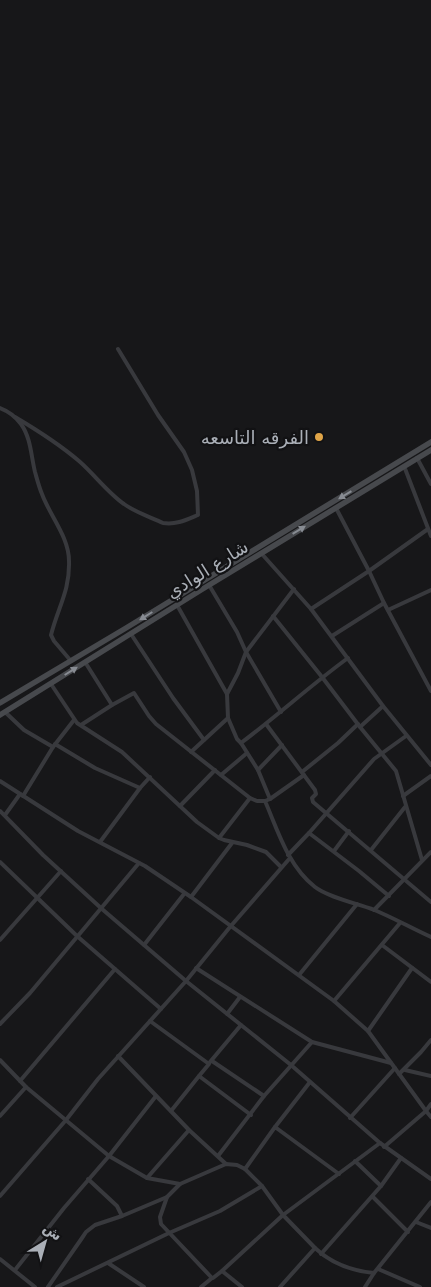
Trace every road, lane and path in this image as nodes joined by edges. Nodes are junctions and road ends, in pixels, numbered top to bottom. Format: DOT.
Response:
graph roads {
  1 [pos="118,350"];
  2 [pos="0,408"];
  3 [pos="15,417"];
  4 [pos="431,442"];
  5 [pos="431,450"];
  6 [pos="417,458"];
  7 [pos="404,466"];
  8 [pos="431,484"];
  9 [pos="336,508"];
  10 [pos="428,529"];
  11 [pos="431,536"];
  12 [pos="266,546"];
  13 [pos="261,553"];
  14 [pos="369,571"];
  15 [pos="209,585"];
  16 [pos="294,589"];
  17 [pos="431,590"];
  18 [pos="384,603"];
  19 [pos="177,605"];
  20 [pos="311,609"];
  21 [pos="388,610"];
  22 [pos="273,616"];
  23 [pos="131,634"];
  24 [pos="332,636"];
  25 [pos="246,652"];
  26 [pos="348,658"];
  27 [pos="71,661"];
  28 [pos="85,662"];
  29 [pos="322,677"];
  30 [pos="51,684"];
  31 [pos="431,691"];
  32 [pos="227,694"];
  33 [pos="0,703"];
  34 [pos="112,705"];
  35 [pos="383,706"];
  36 [pos="281,712"];
  37 [pos="3,713"];
  38 [pos="228,718"];
  39 [pos="74,720"];
  40 [pos="266,724"];
  41 [pos="81,725"];
  42 [pos="359,726"];
  43 [pos="406,736"];
  44 [pos="204,740"];
  45 [pos="241,743"];
  46 [pos="282,745"];
  47 [pos="54,746"];
  48 [pos="191,752"];
  49 [pos="247,753"];
  50 [pos="380,753"];
  51 [pos="431,764"];
  52 [pos="215,770"];
  53 [pos="258,770"];
  54 [pos="221,774"];
  55 [pos="303,774"];
  56 [pos="431,776"];
  57 [pos="150,777"];
  58 [pos="0,781"];
  59 [pos="140,788"];
  60 [pos="22,795"];
  61 [pos="403,796"];
  62 [pos="250,798"];
  63 [pos="270,799"];
  64 [pos="265,801"];
  65 [pos="180,806"];
  66 [pos="405,807"];
  67 [pos="0,811"];
  68 [pos="326,813"];
  69 [pos="5,815"];
  70 [pos="349,831"];
  71 [pos="309,833"];
  72 [pos="219,838"];
  73 [pos="100,842"];
  74 [pos="232,843"];
  75 [pos="370,850"];
  76 [pos="334,851"];
  77 [pos="430,854"];
  78 [pos="289,856"];
  79 [pos="422,860"];
  80 [pos="0,862"];
  81 [pos="140,863"];
  82 [pos="281,867"];
  83 [pos="61,871"];
  84 [pos="404,880"];
  85 [pos="184,894"];
  86 [pos="389,896"];
  87 [pos="37,898"];
  88 [pos="191,898"];
  89 [pos="431,902"];
  90 [pos="357,904"];
  91 [pos="102,909"];
  92 [pos="374,910"];
  93 [pos="400,923"];
  94 [pos="230,927"];
  95 [pos="78,936"];
  96 [pos="431,937"];
  97 [pos="0,940"];
  98 [pos="144,945"];
  99 [pos="382,945"];
  100 [pos="196,968"];
  101 [pos="412,968"];
  102 [pos="115,970"];
  103 [pos="300,975"];
  104 [pos="186,981"];
  105 [pos="431,982"];
  106 [pos="240,997"];
  107 [pos="334,1001"];
  108 [pos="161,1009"];
  109 [pos="227,1014"];
  110 [pos="150,1021"];
  111 [pos="0,1024"];
  112 [pos="241,1025"];
  113 [pos="368,1031"];
  114 [pos="431,1040"];
  115 [pos="312,1042"];
  116 [pos="118,1056"];
  117 [pos="210,1062"];
  118 [pos="391,1063"];
  119 [pos="1,1064"];
  120 [pos="291,1065"];
  121 [pos="395,1068"];
  122 [pos="404,1070"];
  123 [pos="400,1074"];
  124 [pos="199,1076"];
  125 [pos="431,1076"];
  126 [pos="20,1081"];
  127 [pos="310,1082"];
  128 [pos="26,1087"];
  129 [pos="156,1096"];
  130 [pos="264,1096"];
  131 [pos="431,1104"];
  132 [pos="171,1111"];
  133 [pos="426,1111"];
  134 [pos="250,1115"];
  135 [pos="0,1116"];
  136 [pos="431,1117"];
  137 [pos="350,1118"];
  138 [pos="66,1120"];
  139 [pos="275,1127"];
  140 [pos="190,1130"];
  141 [pos="380,1143"];
  142 [pos="384,1147"];
  143 [pos="108,1156"];
  144 [pos="218,1156"];
  145 [pos="401,1158"];
  146 [pos="355,1161"];
  147 [pos="226,1164"];
  148 [pos="245,1169"];
  149 [pos="339,1174"];
  150 [pos="148,1178"];
  151 [pos="88,1179"];
  152 [pos="431,1179"];
  153 [pos="180,1184"];
  154 [pos="262,1186"];
  155 [pos="381,1186"];
  156 [pos="0,1196"];
  157 [pos="167,1197"];
  158 [pos="373,1197"];
  159 [pos="431,1202"];
  160 [pos="284,1215"];
  161 [pos="122,1216"];
  162 [pos="416,1222"];
  163 [pos="431,1228"];
  164 [pos="408,1232"];
  165 [pos="169,1233"];
  166 [pos="315,1248"];
  167 [pos="322,1254"];
  168 [pos="0,1259"];
  169 [pos="108,1263"];
  170 [pos="378,1269"];
  171 [pos="14,1270"];
  172 [pos="222,1271"];
  173 [pos="374,1273"];
  174 [pos="212,1278"];
  175 [pos="282,1286"];
  176 [pos="35,1287"];
  177 [pos="48,1287"];
  178 [pos="57,1287"];
  179 [pos="144,1287"];
  180 [pos="201,1287"];
  181 [pos="242,1287"];
  182 [pos="365,1287"];
  183 [pos="420,1287"];
  1 -- 3 [label="street"];
  2 -- 3 [label="street"];
  3 -- 27 [label="street"];
  4 -- 12 [label="main road, شارع الوادي, one-way"];
  5 -- 6 [label="main road, شارع الوادي"];
  6 -- 7 [label="main road, شارع الوادي"];
  6 -- 8 [label="street"];
  7 -- 9 [label="main road, شارع الوادي"];
  7 -- 10 [label="street"];
  12 -- 9 [label="main road, شارع الوادي, one-way"];
  9 -- 14 [label="street"];
  10 -- 11 [label="street"];
  10 -- 14 [label="street"];
  12 -- 13 [label="main road, شارع الوادي"];
  12 -- 27 [label="main road, شارع الوادي, one-way"];
  13 -- 15 [label="main road, شارع الوادي"];
  13 -- 16 [label="street"];
  14 -- 18 [label="street"];
  14 -- 20 [label="street"];
  15 -- 19 [label="main road, شارع الوادي"];
  15 -- 25 [label="street"];
  16 -- 20 [label="street"];
  16 -- 22 [label="street"];
  17 -- 21 [label="street"];
  18 -- 21 [label="street"];
  18 -- 24 [label="street"];
  19 -- 23 [label="main road, شارع الوادي"];
  19 -- 32 [label="street"];
  20 -- 24 [label="street"];
  21 -- 31 [label="street"];
  22 -- 25 [label="street"];
  22 -- 29 [label="street"];
  23 -- 28 [label="main road, شارع الوادي"];
  23 -- 44 [label="street"];
  24 -- 26 [label="street"];
  25 -- 32 [label="street"];
  25 -- 36 [label="street"];
  26 -- 29 [label="street"];
  26 -- 35 [label="street"];
  27 -- 33 [label="main road, شارع الوادي"];
  30 -- 28 [label="main road, شارع الوادي, one-way"];
  28 -- 34 [label="street"];
  29 -- 36 [label="street"];
  29 -- 42 [label="street"];
  30 -- 37 [label="main road, شارع الوادي"];
  30 -- 39 [label="street"];
  32 -- 38 [label="street"];
  34 -- 41 [label="street"];
  34 -- 48 [label="street"];
  35 -- 42 [label="street"];
  35 -- 43 [label="street"];
  36 -- 40 [label="street"];
  37 -- 47 [label="street"];
  38 -- 44 [label="street"];
  38 -- 45 [label="street"];
  39 -- 41 [label="street"];
  39 -- 47 [label="street"];
  40 -- 45 [label="street"];
  40 -- 46 [label="street"];
  41 -- 57 [label="street"];
  42 -- 50 [label="street"];
  42 -- 55 [label="street"];
  43 -- 50 [label="street"];
  43 -- 51 [label="street"];
  44 -- 48 [label="street"];
  45 -- 49 [label="street"];
  46 -- 53 [label="street"];
  46 -- 55 [label="street"];
  47 -- 59 [label="street"];
  47 -- 60 [label="street"];
  48 -- 52 [label="street"];
  49 -- 53 [label="street"];
  49 -- 54 [label="street"];
  50 -- 61 [label="street"];
  50 -- 68 [label="street"];
  52 -- 54 [label="street"];
  52 -- 65 [label="street"];
  53 -- 63 [label="street"];
  54 -- 62 [label="street"];
  55 -- 63 [label="street"];
  55 -- 68 [label="street"];
  56 -- 61 [label="street"];
  57 -- 59 [label="street"];
  57 -- 65 [label="street"];
  58 -- 60 [label="street"];
  59 -- 73 [label="street"];
  60 -- 69 [label="street"];
  60 -- 73 [label="street"];
  61 -- 66 [label="street"];
  62 -- 64 [label="street"];
  62 -- 72 [label="street"];
  63 -- 64 [label="street"];
  64 -- 78 [label="street"];
  65 -- 72 [label="street"];
  66 -- 75 [label="street"];
  66 -- 79 [label="street"];
  67 -- 69 [label="street"];
  68 -- 70 [label="street"];
  68 -- 71 [label="street"];
  69 -- 83 [label="street"];
  70 -- 75 [label="street"];
  70 -- 76 [label="street"];
  71 -- 76 [label="street"];
  71 -- 78 [label="street"];
  72 -- 74 [label="street"];
  73 -- 81 [label="street"];
  74 -- 82 [label="street"];
  74 -- 88 [label="street"];
  75 -- 84 [label="street"];
  76 -- 86 [label="street"];
  77 -- 79 [label="street"];
  78 -- 82 [label="street"];
  78 -- 90 [label="street"];
  79 -- 84 [label="street"];
  80 -- 87 [label="street"];
  81 -- 85 [label="street"];
  81 -- 91 [label="street"];
  82 -- 94 [label="street"];
  83 -- 87 [label="street"];
  83 -- 91 [label="street"];
  84 -- 86 [label="street"];
  84 -- 89 [label="street"];
  85 -- 88 [label="street"];
  85 -- 98 [label="street"];
  86 -- 92 [label="street"];
  87 -- 95 [label="street"];
  87 -- 97 [label="street"];
  88 -- 94 [label="street"];
  90 -- 92 [label="street"];
  90 -- 103 [label="street"];
  91 -- 95 [label="street"];
  91 -- 98 [label="street"];
  92 -- 93 [label="street"];
  93 -- 96 [label="street"];
  93 -- 99 [label="street"];
  94 -- 100 [label="street"];
  94 -- 103 [label="street"];
  95 -- 102 [label="street"];
  95 -- 111 [label="street"];
  98 -- 104 [label="street"];
  99 -- 101 [label="street"];
  99 -- 107 [label="street"];
  100 -- 104 [label="street"];
  100 -- 106 [label="street"];
  101 -- 105 [label="street"];
  101 -- 113 [label="street"];
  102 -- 108 [label="street"];
  102 -- 126 [label="street"];
  103 -- 107 [label="street"];
  104 -- 108 [label="street"];
  104 -- 109 [label="street"];
  106 -- 109 [label="street"];
  106 -- 115 [label="street"];
  107 -- 113 [label="street"];
  108 -- 110 [label="street"];
  109 -- 112 [label="street"];
  110 -- 116 [label="street"];
  110 -- 117 [label="street"];
  112 -- 117 [label="street"];
  112 -- 120 [label="street"];
  113 -- 118 [label="street"];
  114 -- 122 [label="street"];
  115 -- 118 [label="street"];
  115 -- 120 [label="street"];
  116 -- 129 [label="street"];
  116 -- 138 [label="street"];
  117 -- 124 [label="street"];
  117 -- 130 [label="street"];
  118 -- 121 [label="street"];
  119 -- 126 [label="street"];
  120 -- 127 [label="street"];
  120 -- 130 [label="street"];
  121 -- 123 [label="street"];
  121 -- 137 [label="street"];
  122 -- 123 [label="street"];
  122 -- 125 [label="street"];
  123 -- 133 [label="street"];
  124 -- 132 [label="street"];
  124 -- 134 [label="street"];
  126 -- 128 [label="street"];
  127 -- 137 [label="street"];
  127 -- 139 [label="street"];
  128 -- 135 [label="street"];
  128 -- 138 [label="street"];
  129 -- 132 [label="street"];
  129 -- 143 [label="street"];
  130 -- 134 [label="street"];
  131 -- 133 [label="street"];
  132 -- 140 [label="street"];
  133 -- 136 [label="street"];
  133 -- 142 [label="street"];
  134 -- 144 [label="street"];
  137 -- 141 [label="street"];
  138 -- 143 [label="street"];
  138 -- 156 [label="street"];
  139 -- 148 [label="street"];
  139 -- 149 [label="street"];
  140 -- 144 [label="street"];
  140 -- 150 [label="street"];
  141 -- 142 [label="street"];
  141 -- 146 [label="street"];
  142 -- 145 [label="street"];
  143 -- 150 [label="street"];
  143 -- 151 [label="street"];
  144 -- 147 [label="street"];
  145 -- 152 [label="street"];
  145 -- 155 [label="street"];
  146 -- 149 [label="street"];
  146 -- 155 [label="street"];
  147 -- 148 [label="street"];
  147 -- 153 [label="street"];
  148 -- 154 [label="street"];
  149 -- 160 [label="street"];
  150 -- 153 [label="street"];
  151 -- 161 [label="street"];
  151 -- 171 [label="street"];
  153 -- 157 [label="street"];
  154 -- 160 [label="street"];
  154 -- 165 [label="street"];
  155 -- 158 [label="street"];
  157 -- 161 [label="street"];
  157 -- 165 [label="street"];
  158 -- 164 [label="street"];
  158 -- 167 [label="street"];
  159 -- 162 [label="street"];
  160 -- 166 [label="street"];
  160 -- 172 [label="street"];
  161 -- 177 [label="street"];
  162 -- 163 [label="street"];
  162 -- 164 [label="street"];
  164 -- 170 [label="street"];
  165 -- 169 [label="street"];
  165 -- 174 [label="street"];
  166 -- 167 [label="street"];
  166 -- 175 [label="street"];
  167 -- 173 [label="street"];
  168 -- 171 [label="street"];
  169 -- 178 [label="street"];
  169 -- 179 [label="street"];
  170 -- 173 [label="street"];
  170 -- 183 [label="street"];
  171 -- 176 [label="street"];
  172 -- 174 [label="street"];
  172 -- 181 [label="street"];
  173 -- 182 [label="street"];
  174 -- 180 [label="street"];
}
